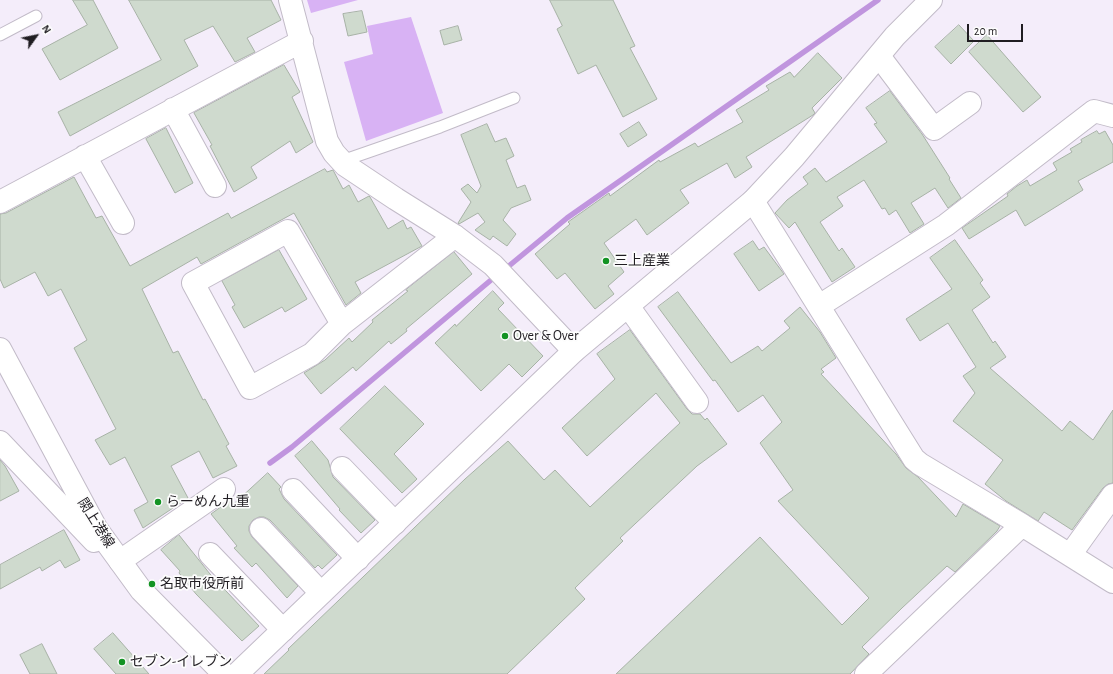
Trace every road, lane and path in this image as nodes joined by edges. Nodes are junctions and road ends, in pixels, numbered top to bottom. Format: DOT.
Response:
graph roads {
  1 [pos="290,0"];
  2 [pos="931,0"];
  3 [pos="36,16"];
  4 [pos="0,35"];
  5 [pos="302,41"];
  6 [pos="879,56"];
  7 [pos="514,98"];
  8 [pos="970,103"];
  9 [pos="173,109"];
  10 [pos="1113,116"];
  11 [pos="86,156"];
  12 [pos="342,161"];
  13 [pos="215,186"];
  14 [pos="753,201"];
  15 [pos="0,202"];
  16 [pos="124,223"];
  17 [pos="455,236"];
  18 [pos="628,306"];
  19 [pos="819,306"];
  20 [pos="342,324"];
  21 [pos="0,349"];
  22 [pos="574,351"];
  23 [pos="697,402"];
  24 [pos="0,442"];
  25 [pos="55,452"];
  26 [pos="17,460"];
  27 [pos="342,468"];
  28 [pos="224,489"];
  29 [pos="293,490"];
  30 [pos="1113,495"];
  31 [pos="395,523"];
  32 [pos="1022,525"];
  33 [pos="261,529"];
  34 [pos="210,554"];
  35 [pos="1070,555"];
  36 [pos="358,559"];
  37 [pos="120,561"];
  38 [pos="1113,582"];
  39 [pos="141,590"];
  40 [pos="322,593"];
  41 [pos="283,630"];
  42 [pos="224,674"];
  43 [pos="237,674"];
  44 [pos="866,674"];
  1 -- 5 [label="street"];
  2 -- 6 [label="street"];
  3 -- 4 [label="lane"];
  5 -- 9 [label="street"];
  5 -- 12 [label="street"];
  6 -- 8 [label="street"];
  6 -- 14 [label="street"];
  7 -- 12 [label="lane"];
  9 -- 11 [label="street"];
  9 -- 13 [label="street"];
  10 -- 19 [label="street"];
  11 -- 15 [label="street"];
  11 -- 16 [label="street"];
  12 -- 17 [label="street"];
  14 -- 18 [label="street"];
  14 -- 19 [label="street"];
  17 -- 20 [label="street"];
  17 -- 22 [label="street"];
  18 -- 22 [label="street"];
  18 -- 23 [label="street"];
  19 -- 32 [label="street"];
  20 -- 20 [label="street"];
  21 -- 25 [label="street, 閖上港線"];
  22 -- 31 [label="street"];
  24 -- 26 [label="street"];
  25 -- 26 [label="street"];
  25 -- 37 [label="street, 閖上港線"];
  26 -- 39 [label="street"];
  27 -- 31 [label="street"];
  28 -- 37 [label="street"];
  29 -- 36 [label="street"];
  30 -- 35 [label="street"];
  31 -- 36 [label="street"];
  32 -- 35 [label="street"];
  32 -- 44 [label="street"];
  33 -- 40 [label="street"];
  34 -- 41 [label="street"];
  35 -- 38 [label="street"];
  36 -- 40 [label="street"];
  37 -- 39 [label="street, 閖上港線"];
  39 -- 42 [label="street, 閖上港線"];
  40 -- 41 [label="street"];
  41 -- 43 [label="street"];
}
